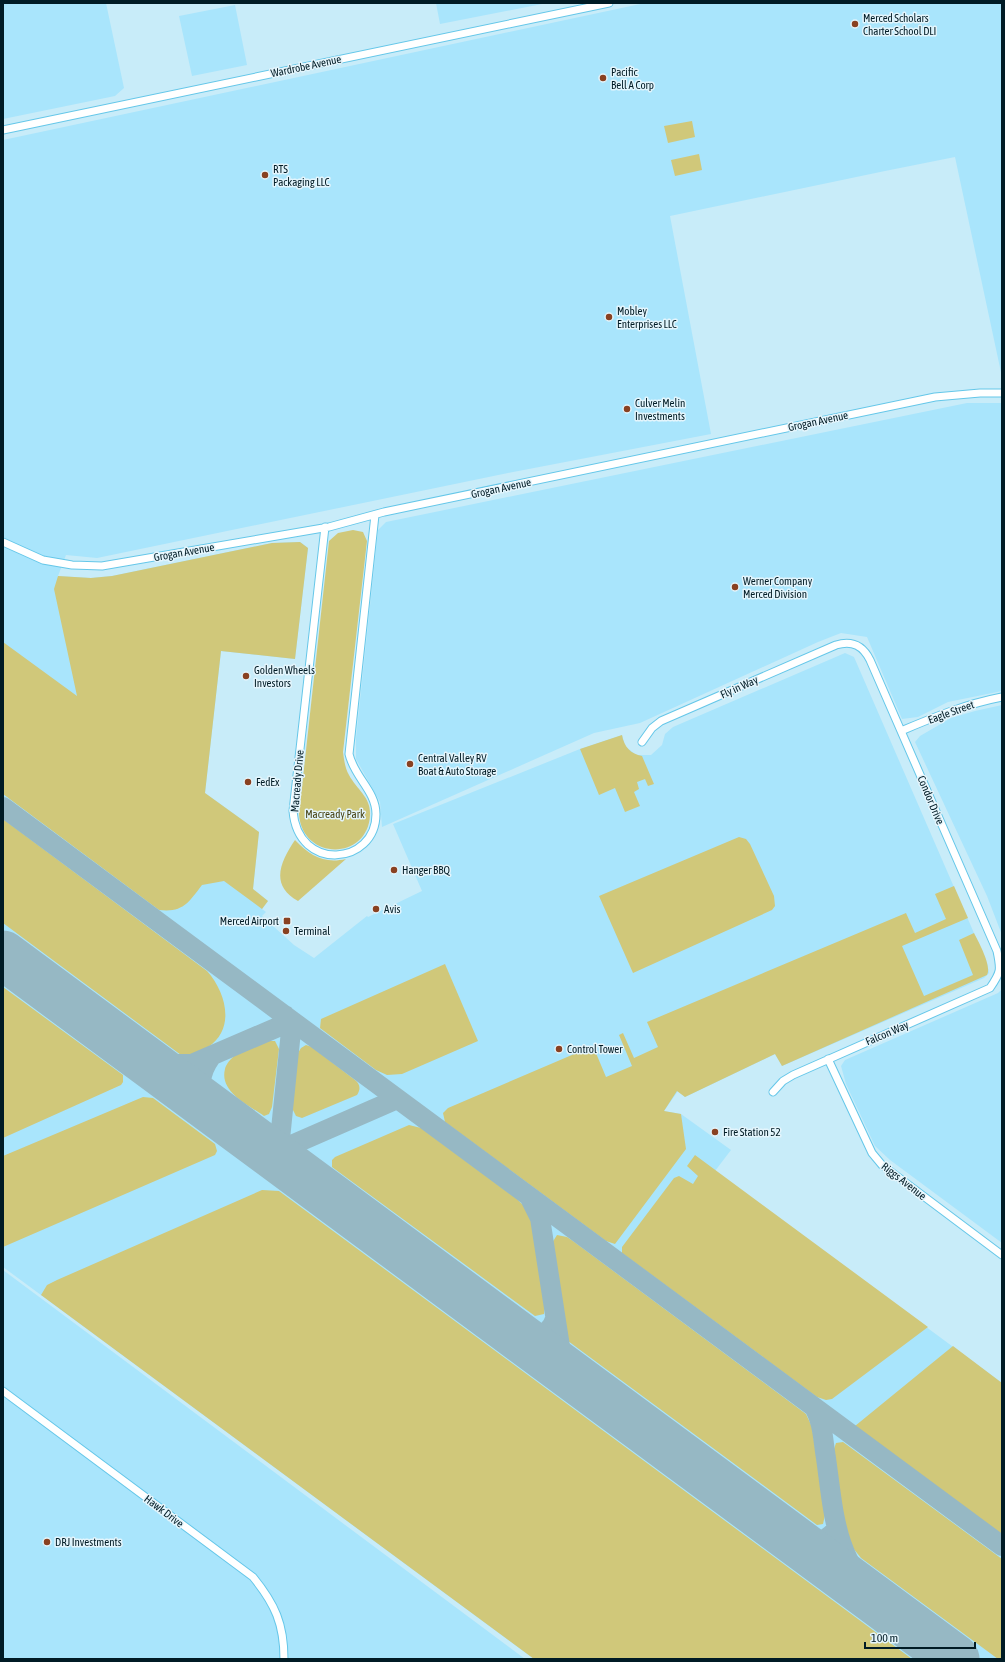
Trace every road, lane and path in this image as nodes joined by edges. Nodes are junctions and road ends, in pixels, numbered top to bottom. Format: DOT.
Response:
graph roads {
  1 [pos="609,3"];
  2 [pos="3,130"];
  3 [pos="1002,393"];
  4 [pos="376,515"];
  5 [pos="325,527"];
  6 [pos="3,542"];
  7 [pos="844,642"];
  8 [pos="1002,697"];
  9 [pos="901,731"];
  10 [pos="642,742"];
  11 [pos="999,974"];
  12 [pos="828,1059"];
  13 [pos="773,1092"];
  14 [pos="1002,1255"];
  15 [pos="3,1391"];
  16 [pos="284,1659"];
  1 -- 2 [label="street, Wardrobe Avenue"];
  3 -- 4 [label="street, Grogan Avenue"];
  4 -- 5 [label="street, Grogan Avenue"];
  4 -- 5 [label="street, Macready Drive"];
  5 -- 6 [label="street, Grogan Avenue"];
  7 -- 9 [label="street, Condor Drive"];
  7 -- 10 [label="street, Fly in Way"];
  8 -- 9 [label="street, Eagle Street"];
  9 -- 11 [label="street, Condor Drive"];
  11 -- 12 [label="street, Falcon Way"];
  12 -- 13 [label="street, Falcon Way"];
  12 -- 14 [label="street, Riggs Avenue"];
  15 -- 16 [label="street, Hawk Drive"];
}
